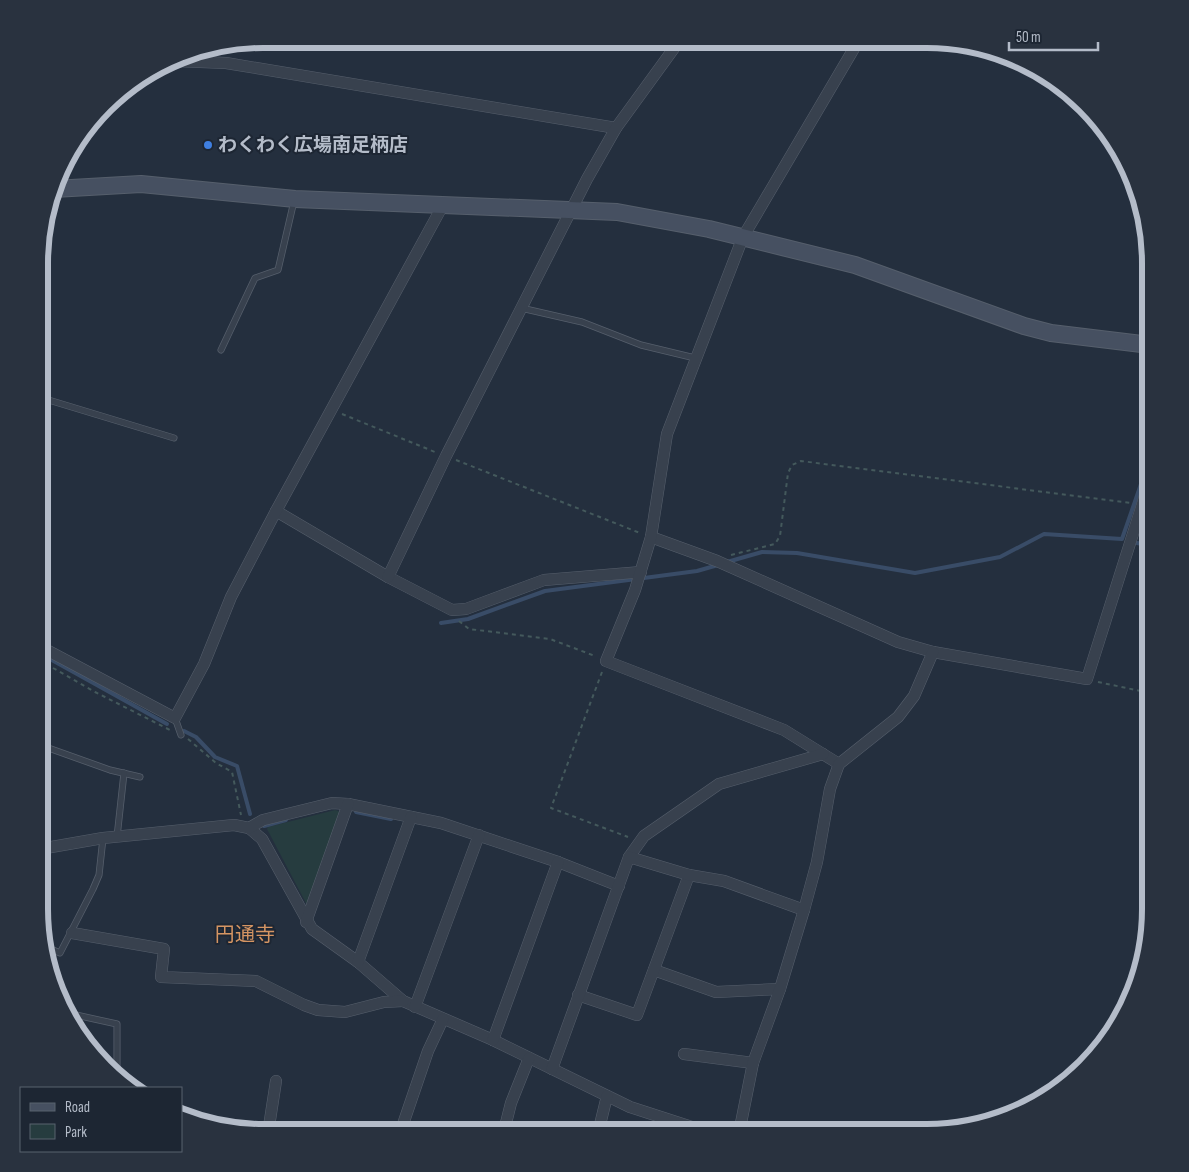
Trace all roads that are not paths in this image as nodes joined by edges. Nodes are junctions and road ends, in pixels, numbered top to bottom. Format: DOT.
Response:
graph roads {
  1 [pos="674,48"];
  2 [pos="854,48"];
  3 [pos="188,61"];
  4 [pos="616,128"];
  5 [pos="61,189"];
  6 [pos="295,199"];
  7 [pos="443,205"];
  8 [pos="572,209"];
  9 [pos="743,237"];
  10 [pos="521,308"];
  11 [pos="1142,344"];
  12 [pos="221,350"];
  13 [pos="695,358"];
  14 [pos="48,400"];
  15 [pos="174,438"];
  16 [pos="1142,507"];
  17 [pos="276,511"];
  18 [pos="651,538"];
  19 [pos="641,572"];
  20 [pos="388,577"];
  21 [pos="48,651"];
  22 [pos="933,652"];
  23 [pos="175,718"];
  24 [pos="181,735"];
  25 [pos="48,748"];
  26 [pos="823,754"];
  27 [pos="839,764"];
  28 [pos="124,773"];
  29 [pos="140,777"];
  30 [pos="348,804"];
  31 [pos="410,817"];
  32 [pos="246,826"];
  33 [pos="478,835"];
  34 [pos="117,837"];
  35 [pos="103,838"];
  36 [pos="48,848"];
  37 [pos="629,858"];
  38 [pos="558,862"];
  39 [pos="690,875"];
  40 [pos="619,886"];
  41 [pos="804,910"];
  42 [pos="306,922"];
  43 [pos="72,933"];
  44 [pos="52,949"];
  45 [pos="358,962"];
  46 [pos="654,970"];
  47 [pos="780,989"];
  48 [pos="578,995"];
  49 [pos="403,1001"];
  50 [pos="415,1007"];
  51 [pos="75,1015"];
  52 [pos="443,1019"];
  53 [pos="493,1040"];
  54 [pos="684,1054"];
  55 [pos="529,1058"];
  56 [pos="752,1063"];
  57 [pos="117,1067"];
  58 [pos="552,1069"];
  59 [pos="276,1081"];
  60 [pos="607,1096"];
  61 [pos="269,1124"];
  62 [pos="403,1124"];
  63 [pos="506,1124"];
  64 [pos="600,1124"];
  65 [pos="680,1124"];
  66 [pos="741,1124"];
  1 -- 4 [label="street"];
  2 -- 9 [label="street"];
  3 -- 4 [label="street"];
  4 -- 8 [label="street"];
  5 -- 6 [label="street"];
  6 -- 7 [label="street"];
  6 -- 12 [label="lane"];
  7 -- 8 [label="street"];
  7 -- 17 [label="street"];
  8 -- 9 [label="street"];
  8 -- 10 [label="street"];
  9 -- 11 [label="street"];
  9 -- 13 [label="street"];
  10 -- 13 [label="lane"];
  10 -- 20 [label="street"];
  13 -- 18 [label="street"];
  14 -- 15 [label="lane"];
  16 -- 22 [label="street"];
  17 -- 20 [label="street"];
  17 -- 23 [label="street"];
  18 -- 19 [label="street"];
  18 -- 22 [label="street"];
  19 -- 20 [label="street"];
  19 -- 26 [label="street"];
  21 -- 23 [label="street"];
  22 -- 27 [label="street"];
  23 -- 24 [label="lane"];
  25 -- 28 [label="lane"];
  26 -- 27 [label="street"];
  26 -- 37 [label="street"];
  27 -- 41 [label="street"];
  28 -- 29 [label="lane"];
  28 -- 34 [label="lane"];
  30 -- 31 [label="street"];
  30 -- 32 [label="street"];
  30 -- 42 [label="street"];
  31 -- 33 [label="street"];
  31 -- 45 [label="street"];
  32 -- 34 [label="street"];
  32 -- 42 [label="street"];
  33 -- 38 [label="street"];
  33 -- 50 [label="street"];
  34 -- 35 [label="street"];
  35 -- 36 [label="street"];
  35 -- 43 [label="lane"];
  37 -- 39 [label="street"];
  37 -- 40 [label="street"];
  38 -- 40 [label="street"];
  38 -- 53 [label="street"];
  39 -- 41 [label="street"];
  39 -- 46 [label="street"];
  40 -- 48 [label="street"];
  41 -- 47 [label="street"];
  42 -- 45 [label="street"];
  43 -- 44 [label="lane"];
  43 -- 49 [label="street"];
  45 -- 49 [label="street"];
  46 -- 47 [label="street"];
  46 -- 48 [label="street"];
  47 -- 56 [label="street"];
  48 -- 58 [label="street"];
  49 -- 50 [label="street"];
  50 -- 52 [label="street"];
  51 -- 57 [label="lane"];
  52 -- 53 [label="street"];
  52 -- 62 [label="street"];
  53 -- 55 [label="street"];
  54 -- 56 [label="street"];
  55 -- 58 [label="street"];
  55 -- 63 [label="street"];
  56 -- 66 [label="street"];
  58 -- 60 [label="street"];
  59 -- 61 [label="street"];
  60 -- 64 [label="street"];
  60 -- 65 [label="street"];
}
